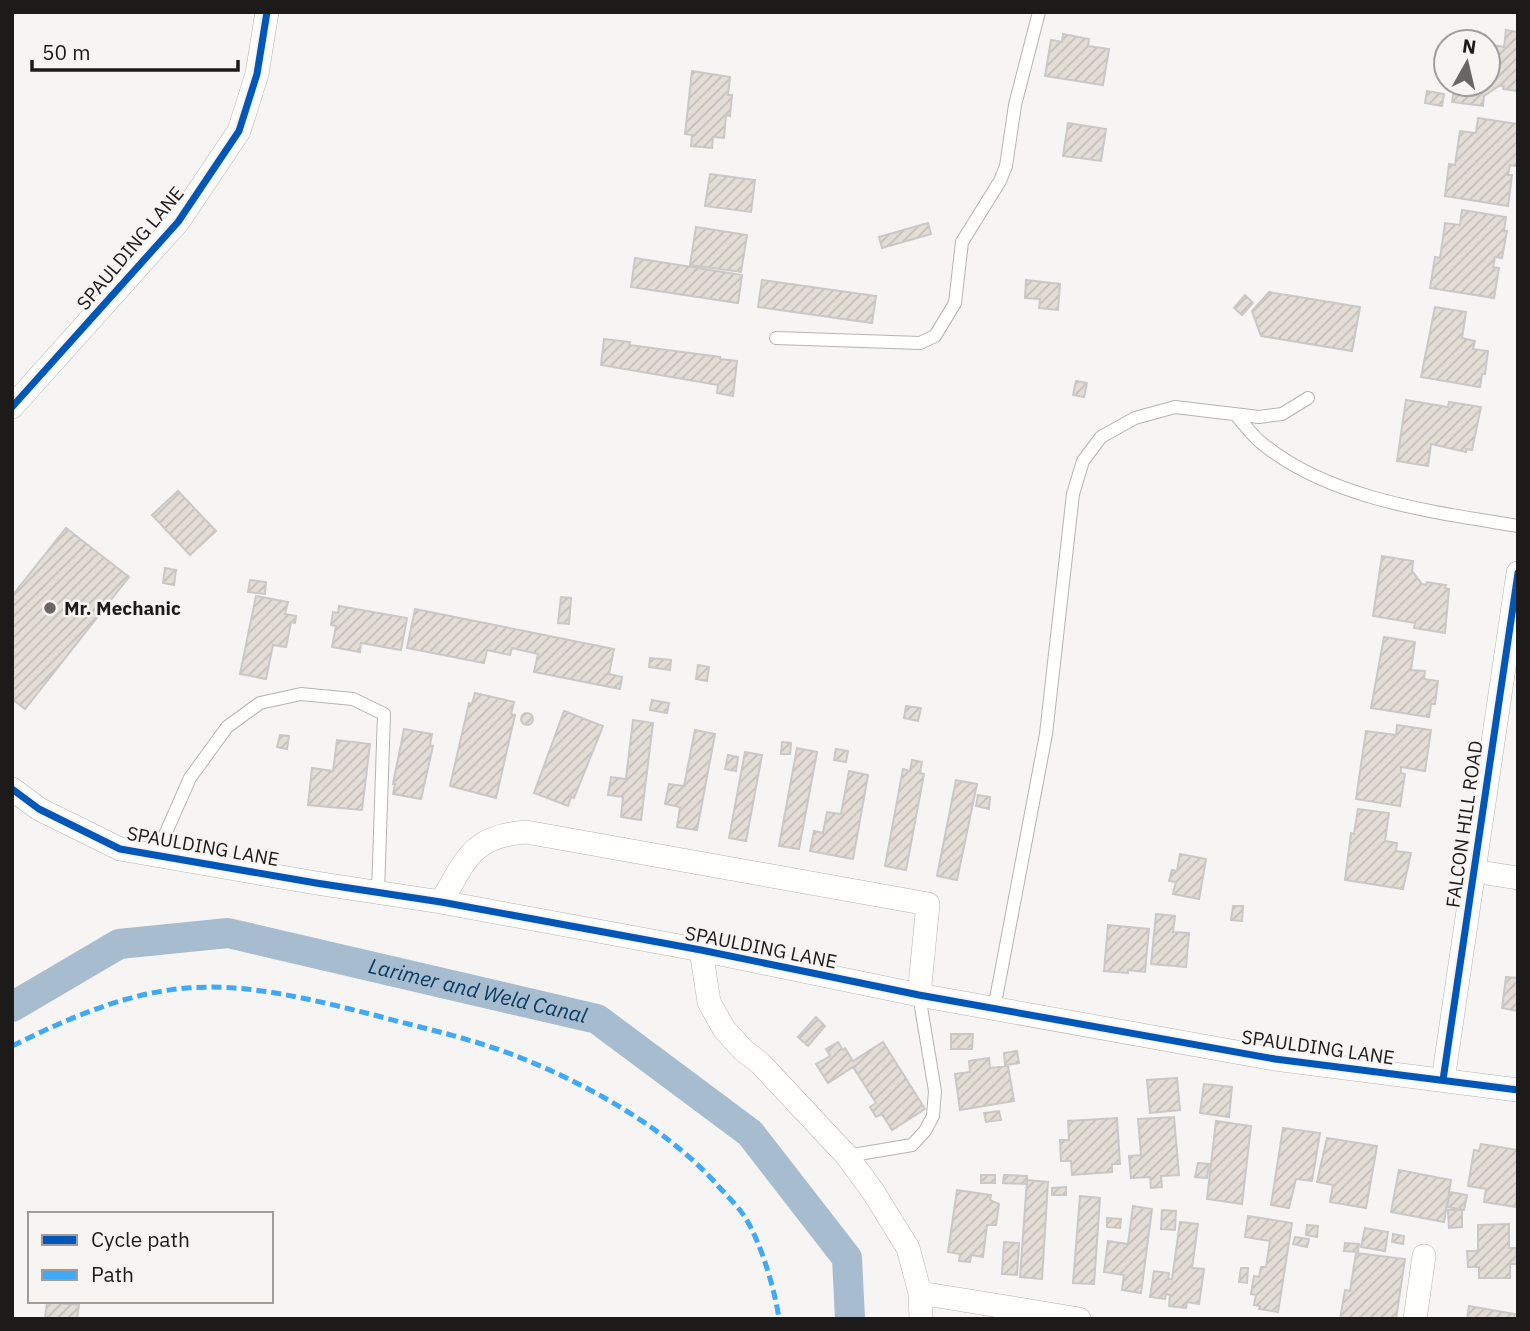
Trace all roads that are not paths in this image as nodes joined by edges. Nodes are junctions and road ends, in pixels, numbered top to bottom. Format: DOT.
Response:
graph roads {
  1 [pos="267,12"];
  2 [pos="1039,12"];
  3 [pos="776,338"];
  4 [pos="1308,397"];
  5 [pos="12,407"];
  6 [pos="1235,414"];
  7 [pos="1518,526"];
  8 [pos="1518,573"];
  9 [pos="12,789"];
  10 [pos="156,855"];
  11 [pos="1473,871"];
  12 [pos="1518,878"];
  13 [pos="378,892"];
  14 [pos="441,902"];
  15 [pos="701,950"];
  16 [pos="919,995"];
  17 [pos="994,1009"];
  18 [pos="1443,1080"];
  19 [pos="1518,1090"];
  20 [pos="847,1156"];
  21 [pos="1424,1256"];
  22 [pos="920,1293"];
  23 [pos="921,1319"];
  24 [pos="1079,1319"];
  25 [pos="1415,1319"];
  1 -- 5 [label="street, SPAULDING LANE"];
  2 -- 3 [label="lane"];
  4 -- 6 [label="lane"];
  6 -- 7 [label="lane"];
  6 -- 17 [label="lane"];
  8 -- 11 [label="street, FALCON HILL ROAD"];
  9 -- 10 [label="street, SPAULDING LANE"];
  10 -- 13 [label="street, SPAULDING LANE"];
  10 -- 13 [label="lane"];
  11 -- 12 [label="street"];
  11 -- 18 [label="street, FALCON HILL ROAD"];
  13 -- 14 [label="street, SPAULDING LANE"];
  14 -- 15 [label="street, SPAULDING LANE"];
  14 -- 16 [label="street"];
  15 -- 16 [label="street, SPAULDING LANE"];
  15 -- 20 [label="street, SPAULDING LANE"];
  16 -- 17 [label="street, SPAULDING LANE"];
  16 -- 20 [label="lane"];
  17 -- 18 [label="street, SPAULDING LANE"];
  18 -- 19 [label="street, SPAULDING LANE"];
  20 -- 22 [label="street, SPAULDING LANE"];
  21 -- 25 [label="street"];
  22 -- 23 [label="street, SPAULDING LANE"];
  22 -- 24 [label="street"];
}
